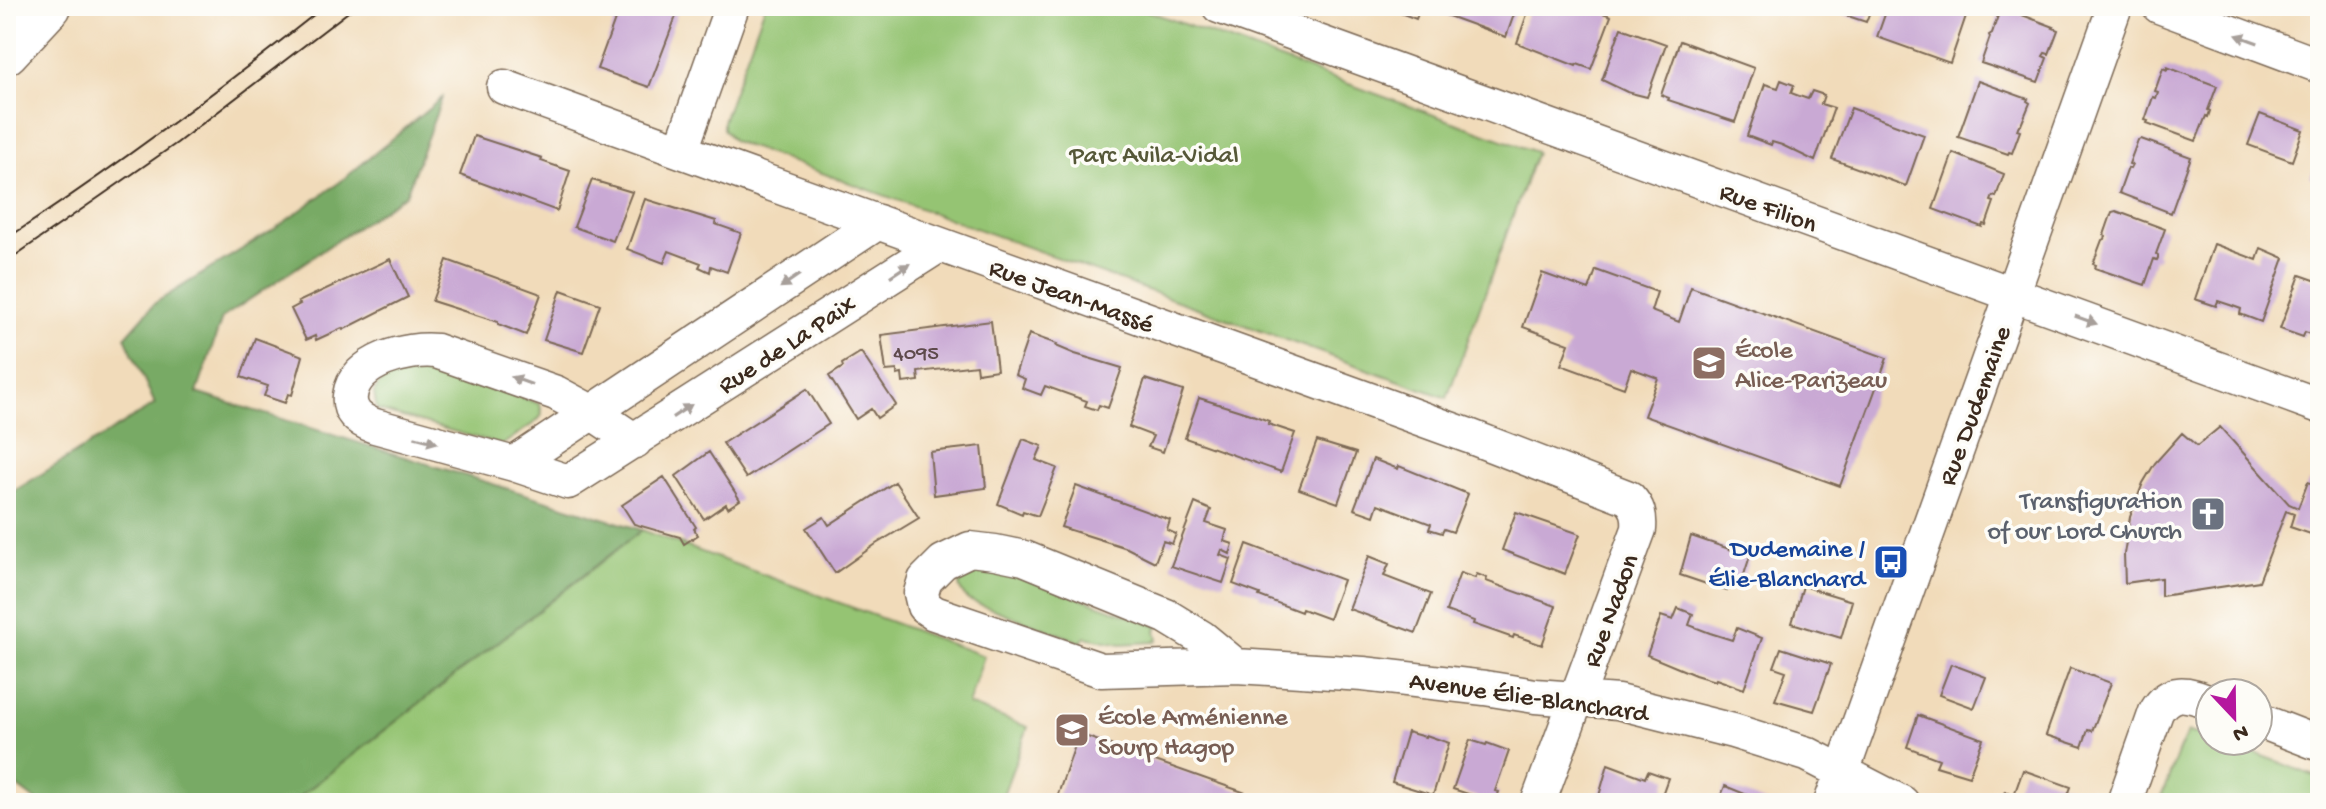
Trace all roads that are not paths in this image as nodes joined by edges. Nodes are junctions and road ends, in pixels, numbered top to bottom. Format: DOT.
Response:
graph roads {
  1 [pos="49,6"];
  2 [pos="732,6"];
  3 [pos="1219,6"];
  4 [pos="2115,6"];
  5 [pos="2159,6"];
  6 [pos="6,52"];
  7 [pos="2320,66"];
  8 [pos="504,87"];
  9 [pos="681,150"];
  10 [pos="878,222"];
  11 [pos="938,246"];
  12 [pos="2013,294"];
  13 [pos="2320,406"];
  14 [pos="593,413"];
  15 [pos="635,441"];
  16 [pos="514,464"];
  17 [pos="1636,506"];
  18 [pos="1236,666"];
  19 [pos="2194,697"];
  20 [pos="1576,698"];
  21 [pos="2274,726"];
  22 [pos="2320,744"];
  23 [pos="1836,788"];
  24 [pos="1538,803"];
  25 [pos="1902,803"];
  26 [pos="2124,803"];
  1 -- 6 [label="main road"];
  2 -- 9 [label="street"];
  3 -- 12 [label="street, Rue Filion"];
  4 -- 12 [label="street, Rue Dudemaine"];
  7 -- 5 [label="street, one-way"];
  8 -- 9 [label="street, Rue Jean-Massé"];
  9 -- 10 [label="street, Rue Jean-Massé"];
  10 -- 11 [label="street, Rue Jean-Massé"];
  10 -- 14 [label="street, Rue de La Paix, one-way"];
  15 -- 11 [label="street, Rue de La Paix, one-way"];
  11 -- 17 [label="street, Rue Jean-Massé"];
  12 -- 13 [label="street, Rue Filion, one-way"];
  12 -- 23 [label="street, Rue Dudemaine"];
  14 -- 15 [label="street, Rue de La Paix"];
  14 -- 16 [label="street, Rue de La Paix"];
  14 -- 16 [label="street, Rue de La Paix, one-way"];
  15 -- 16 [label="street, Rue de La Paix"];
  17 -- 20 [label="street, Rue Nadon"];
  18 -- 18 [label="street, Avenue Élie-Blanchard"];
  18 -- 20 [label="street, Avenue Élie-Blanchard"];
  19 -- 26 [label="street"];
  20 -- 23 [label="street, Avenue Élie-Blanchard"];
  20 -- 24 [label="street, Rue Nadon"];
  21 -- 22 [label="street"];
  23 -- 25 [label="street, Avenue Élie-Blanchard"];
}
